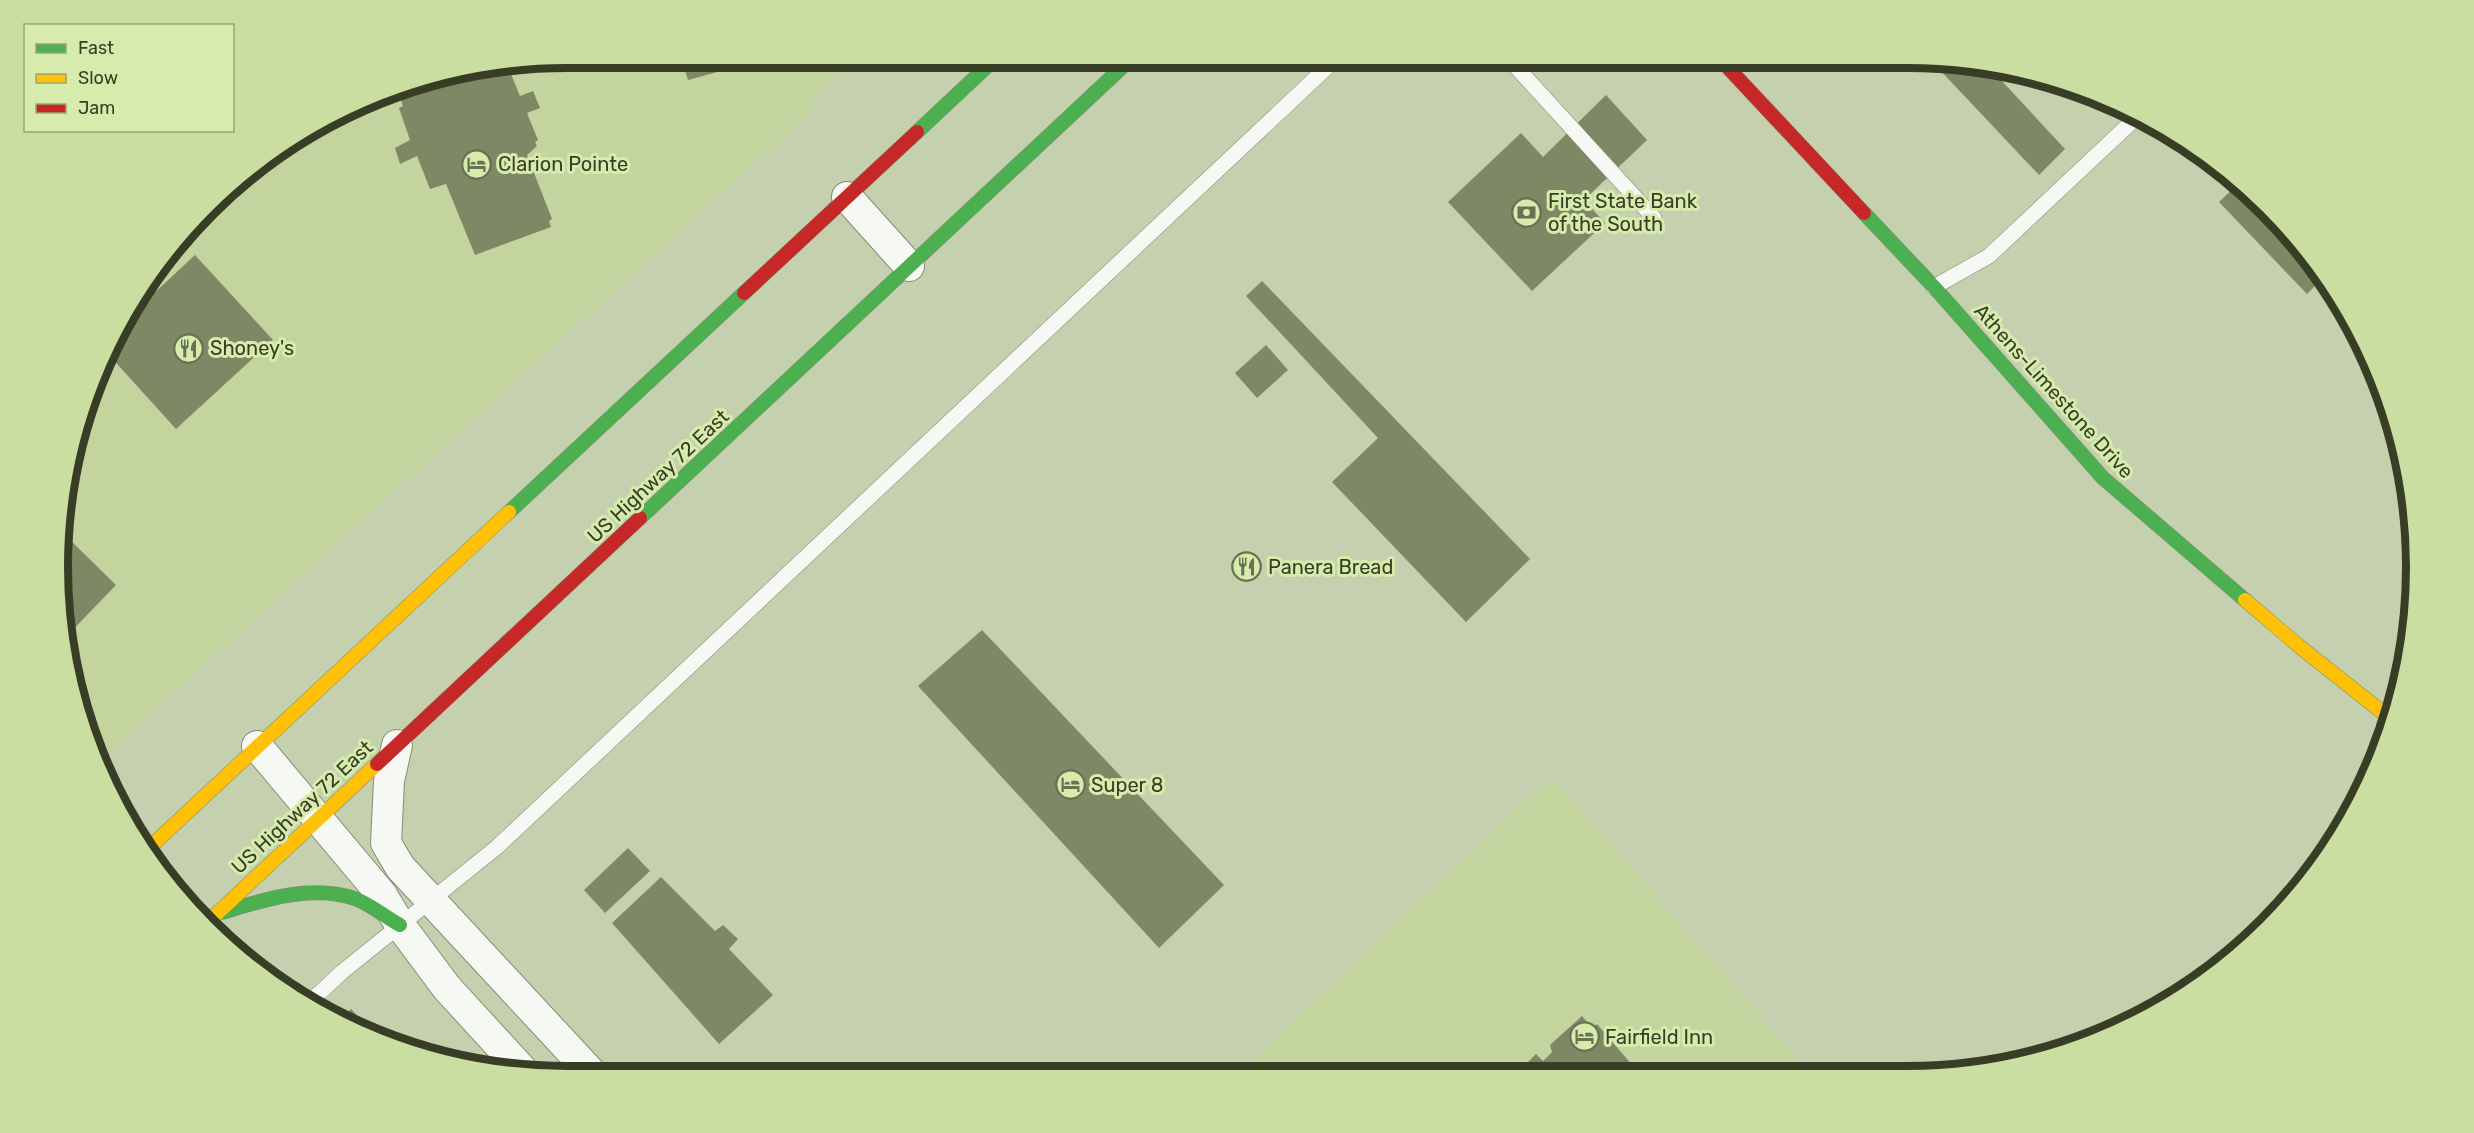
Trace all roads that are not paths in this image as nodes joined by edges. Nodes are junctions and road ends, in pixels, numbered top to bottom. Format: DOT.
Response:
graph roads {
  1 [pos="985,68"];
  2 [pos="1121,68"];
  3 [pos="1326,68"];
  4 [pos="1517,68"];
  5 [pos="1728,68"];
  6 [pos="2132,121"];
  7 [pos="847,197"];
  8 [pos="1654,218"];
  9 [pos="909,266"];
  10 [pos="1934,287"];
  11 [pos="2384,713"];
  12 [pos="398,745"];
  13 [pos="256,746"];
  14 [pos="318,818"];
  15 [pos="153,845"];
  16 [pos="432,899"];
  17 [pos="212,918"];
  18 [pos="400,926"];
  19 [pos="315,998"];
  20 [pos="515,1062"];
  21 [pos="585,1066"];
  1 -- 7 [label="main road"];
  2 -- 9 [label="main road, US Highway 72 East"];
  3 -- 16 [label="lane"];
  4 -- 8 [label="lane"];
  5 -- 10 [label="main road, Athens-Limestone Drive"];
  6 -- 10 [label="lane"];
  7 -- 9 [label="street"];
  7 -- 13 [label="main road"];
  9 -- 12 [label="main road, US Highway 72 East"];
  10 -- 11 [label="main road, Athens-Limestone Drive"];
  12 -- 14 [label="main road, US Highway 72 East"];
  12 -- 16 [label="street"];
  13 -- 14 [label="street"];
  13 -- 15 [label="main road"];
  14 -- 17 [label="main road, US Highway 72 East"];
  14 -- 18 [label="street"];
  16 -- 18 [label="lane"];
  16 -- 21 [label="street"];
  17 -- 18 [label="main road"];
  18 -- 19 [label="lane"];
  18 -- 20 [label="street"];
}
